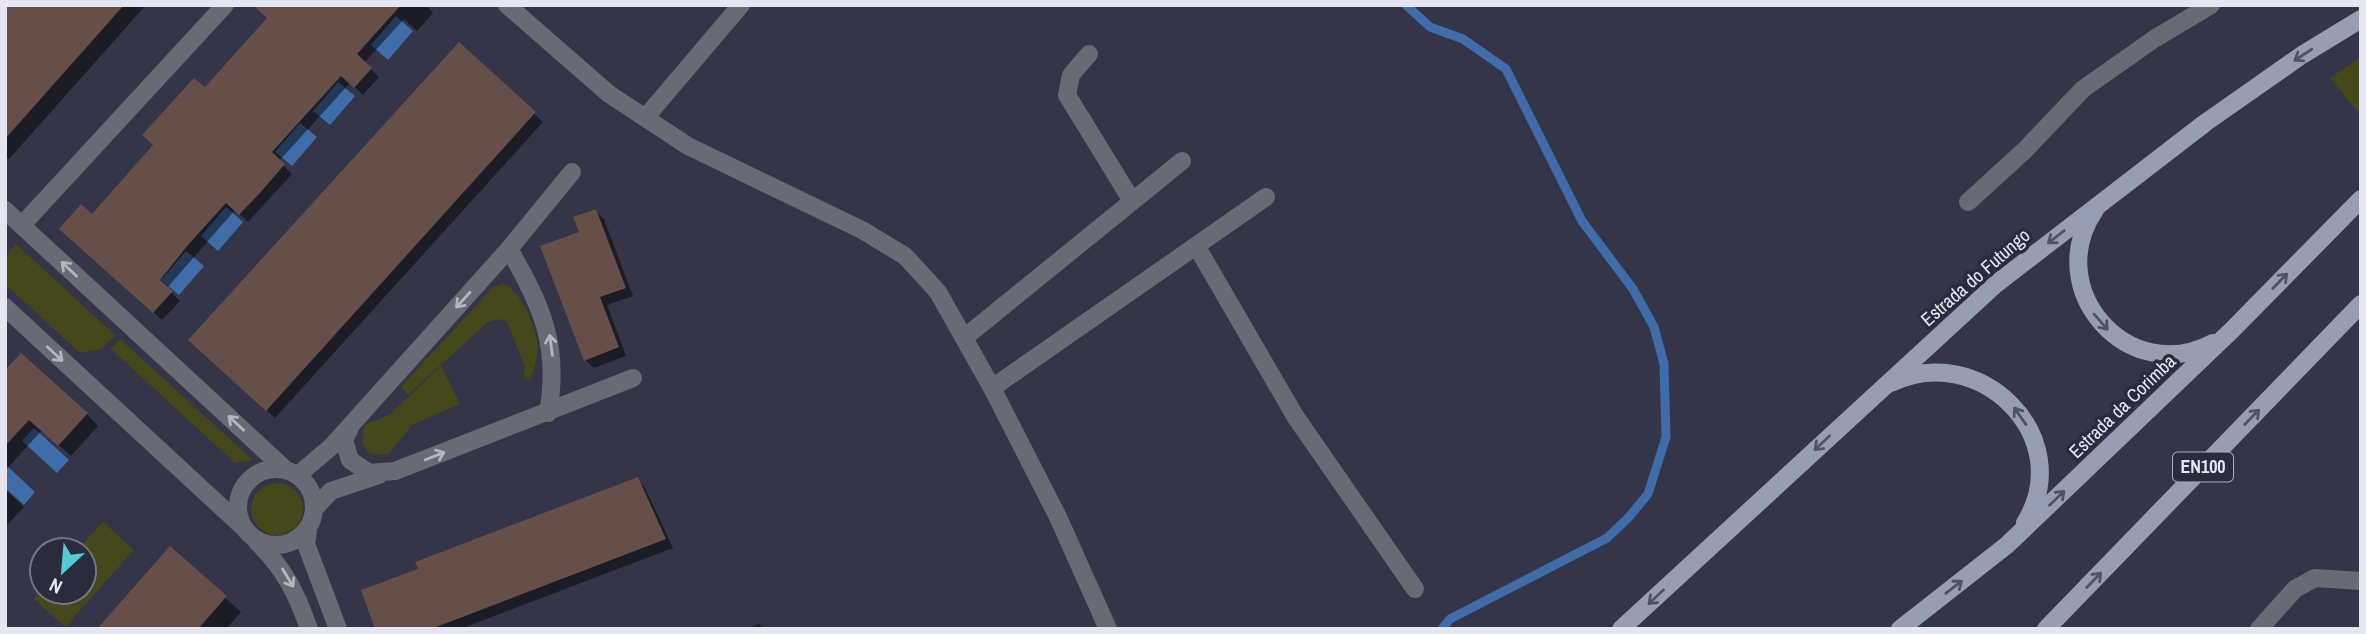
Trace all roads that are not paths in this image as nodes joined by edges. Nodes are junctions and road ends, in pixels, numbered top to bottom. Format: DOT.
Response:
graph roads {
  1 [pos="225,5"];
  2 [pos="507,5"];
  3 [pos="741,5"];
  4 [pos="2211,5"];
  5 [pos="2361,19"];
  6 [pos="1089,54"];
  7 [pos="645,118"];
  8 [pos="1182,161"];
  9 [pos="572,172"];
  10 [pos="2109,195"];
  11 [pos="1266,197"];
  12 [pos="2361,199"];
  13 [pos="1132,201"];
  14 [pos="1968,202"];
  15 [pos="5,210"];
  16 [pos="22,225"];
  17 [pos="1197,247"];
  18 [pos="509,249"];
  19 [pos="2361,304"];
  20 [pos="5,307"];
  21 [pos="2232,330"];
  22 [pos="964,338"];
  23 [pos="633,378"];
  24 [pos="992,388"];
  25 [pos="1872,396"];
  26 [pos="548,413"];
  27 [pos="352,421"];
  28 [pos="395,471"];
  29 [pos="292,472"];
  30 [pos="316,508"];
  31 [pos="308,531"];
  32 [pos="248,533"];
  33 [pos="2007,545"];
  34 [pos="2361,581"];
  35 [pos="1415,589"];
  36 [pos="309,629"];
  37 [pos="338,629"];
  38 [pos="1108,629"];
  39 [pos="1621,629"];
  40 [pos="1900,629"];
  41 [pos="2046,629"];
  42 [pos="2259,629"];
  1 -- 16 [label="street"];
  2 -- 7 [label="street"];
  3 -- 7 [label="street"];
  4 -- 14 [label="street"];
  5 -- 10 [label="main road, one-way"];
  6 -- 13 [label="street"];
  7 -- 22 [label="street"];
  8 -- 13 [label="street"];
  9 -- 18 [label="street"];
  10 -- 21 [label="main road, one-way"];
  10 -- 25 [label="main road, Estrada do Futungo, one-way"];
  11 -- 17 [label="street"];
  21 -- 12 [label="main road, Estrada da Corimba, one-way"];
  13 -- 22 [label="street"];
  15 -- 16 [label="street"];
  29 -- 16 [label="street, one-way"];
  17 -- 24 [label="street"];
  17 -- 35 [label="street"];
  26 -- 18 [label="street, one-way"];
  18 -- 27 [label="street, one-way"];
  41 -- 19 [label="main road, EN100, one-way"];
  20 -- 32 [label="street, one-way"];
  33 -- 21 [label="main road, Estrada da Corimba, one-way"];
  22 -- 24 [label="street"];
  23 -- 26 [label="street"];
  24 -- 38 [label="street"];
  33 -- 25 [label="main road, one-way"];
  25 -- 39 [label="main road, one-way"];
  28 -- 26 [label="street, one-way"];
  27 -- 28 [label="street"];
  27 -- 29 [label="street"];
  28 -- 30 [label="street"];
  29 -- 30 [label="street"];
  29 -- 32 [label="street"];
  30 -- 31 [label="street"];
  31 -- 32 [label="street"];
  31 -- 37 [label="street"];
  32 -- 36 [label="street, one-way"];
  40 -- 33 [label="main road, Estrada da Corimba, one-way"];
  34 -- 42 [label="street"];
}
